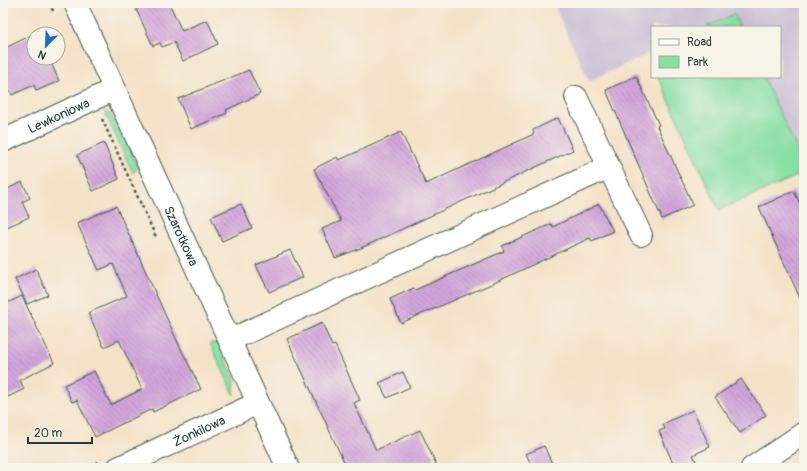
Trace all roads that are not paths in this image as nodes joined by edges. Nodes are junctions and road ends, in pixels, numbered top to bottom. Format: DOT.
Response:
graph roads {
  1 [pos="75,3"];
  2 [pos="115,89"];
  3 [pos="576,98"];
  4 [pos="3,142"];
  5 [pos="609,167"];
  6 [pos="641,235"];
  7 [pos="230,340"];
  8 [pos="258,403"];
  9 [pos="804,433"];
  10 [pos="118,468"];
  11 [pos="288,468"];
  12 [pos="752,468"];
  1 -- 2 [label="street, Szarotkowa"];
  2 -- 4 [label="street, Lewkoniowa"];
  2 -- 7 [label="street, Szarotkowa"];
  3 -- 5 [label="street"];
  5 -- 6 [label="street"];
  5 -- 7 [label="street"];
  7 -- 8 [label="street, Szarotkowa"];
  8 -- 10 [label="street, Żonkilowa"];
  8 -- 11 [label="street, Szarotkowa"];
  9 -- 12 [label="street"];
}
